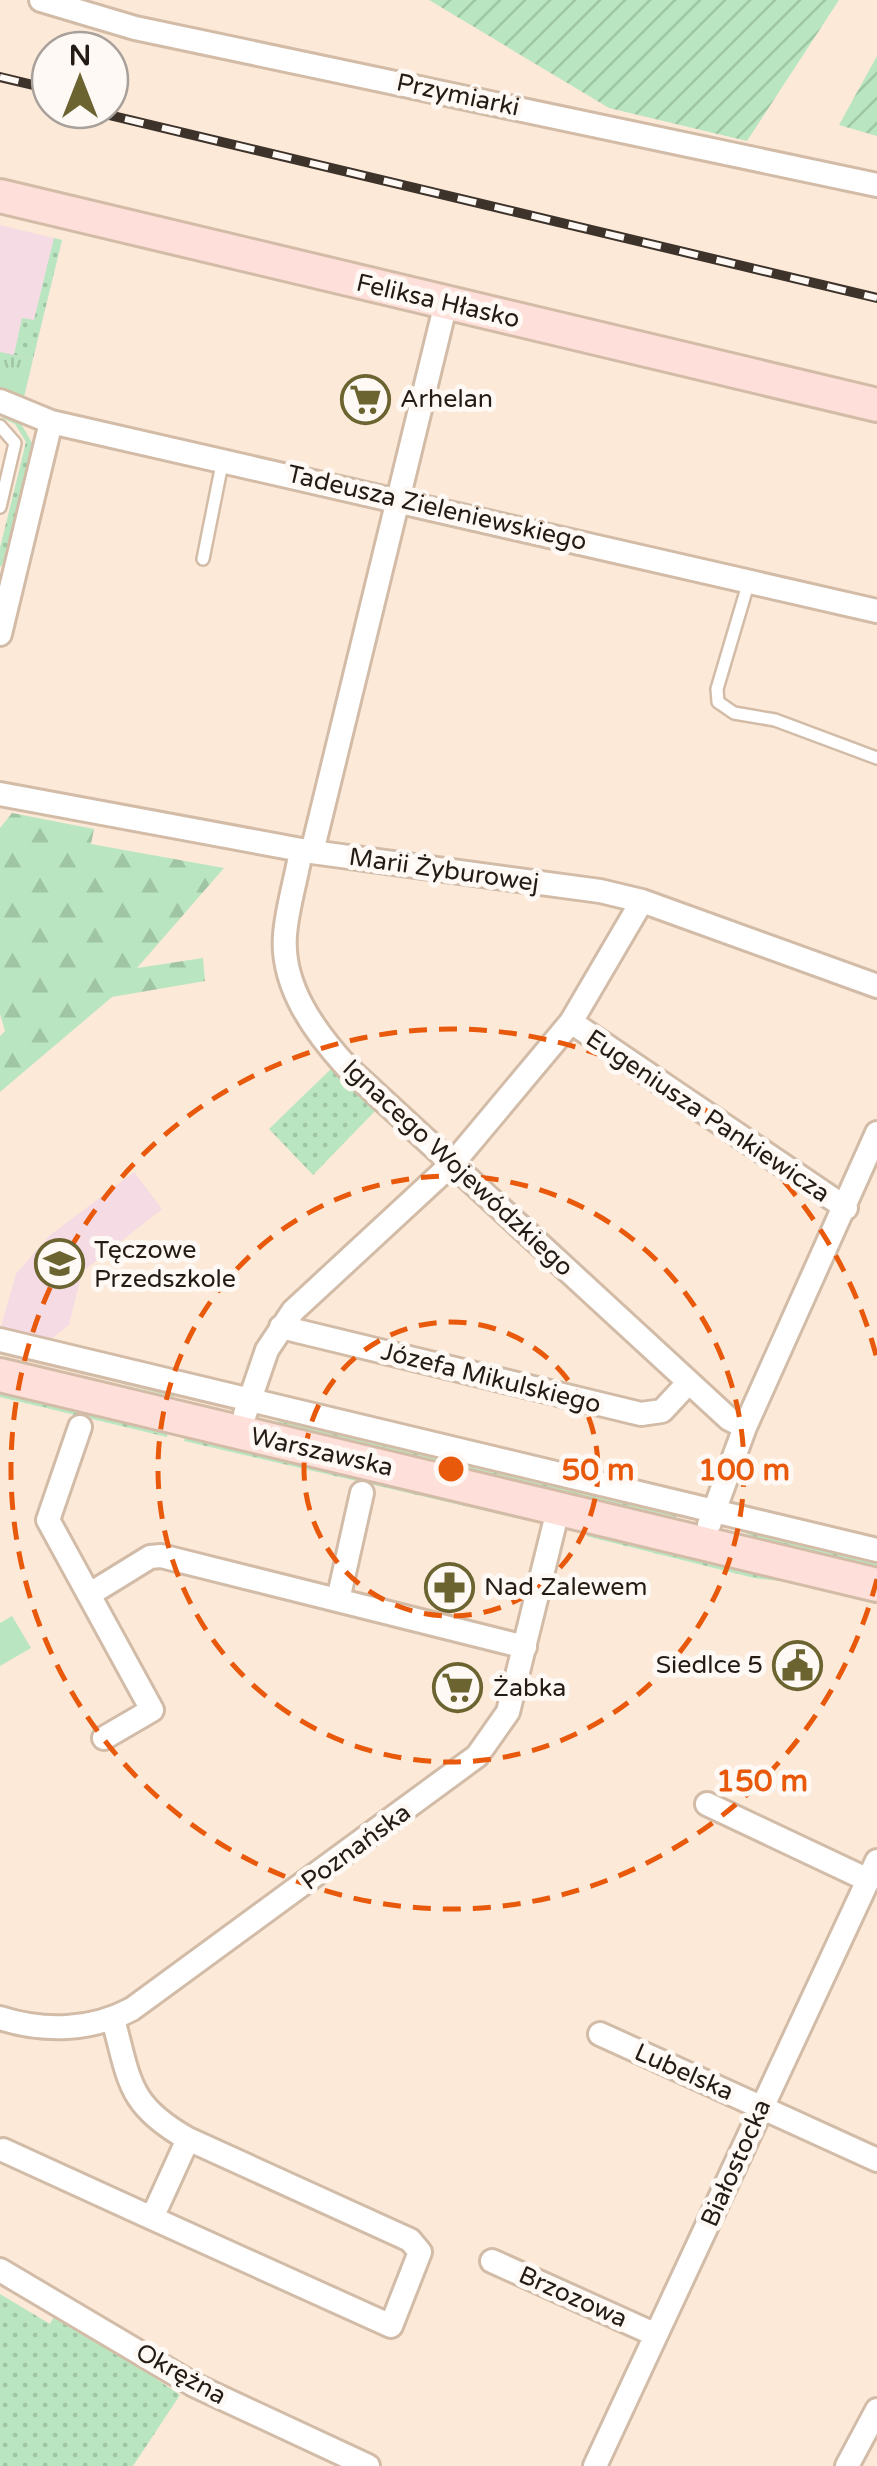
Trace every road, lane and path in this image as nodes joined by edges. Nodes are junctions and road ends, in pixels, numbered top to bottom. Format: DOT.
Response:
graph roads {
  1 [pos="41,0"];
  2 [pos="877,185"];
  3 [pos="0,196"];
  4 [pos="446,303"];
  5 [pos="0,401"];
  6 [pos="877,405"];
  7 [pos="51,422"];
  8 [pos="0,426"];
  9 [pos="223,459"];
  10 [pos="398,498"];
  11 [pos="0,507"];
  12 [pos="203,559"];
  13 [pos="6,579"];
  14 [pos="749,581"];
  15 [pos="877,611"];
  16 [pos="0,634"];
  17 [pos="877,758"];
  18 [pos="0,794"];
  19 [pos="307,851"];
  20 [pos="642,901"];
  21 [pos="877,986"];
  22 [pos="571,1022"];
  23 [pos="877,1133"];
  24 [pos="454,1162"];
  25 [pos="846,1208"];
  26 [pos="281,1326"];
  27 [pos="0,1340"];
  28 [pos="0,1374"];
  29 [pos="690,1382"];
  30 [pos="249,1400"];
  31 [pos="80,1427"];
  32 [pos="745,1427"];
  33 [pos="240,1432"];
  34 [pos="362,1493"];
  35 [pos="558,1510"];
  36 [pos="713,1511"];
  37 [pos="702,1544"];
  38 [pos="877,1550"];
  39 [pos="877,1586"];
  40 [pos="90,1594"];
  41 [pos="338,1600"];
  42 [pos="524,1647"];
  43 [pos="104,1738"];
  44 [pos="707,1804"];
  45 [pos="872,1870"];
  46 [pos="0,2018"];
  47 [pos="113,2020"];
  48 [pos="600,2034"];
  49 [pos="761,2106"];
  50 [pos="188,2139"];
  51 [pos="3,2150"];
  52 [pos="877,2160"];
  53 [pos="152,2218"];
  54 [pos="492,2260"];
  55 [pos="0,2270"];
  56 [pos="654,2334"];
  57 [pos="877,2410"];
  58 [pos="368,2466"];
  59 [pos="595,2466"];
  60 [pos="846,2466"];
  1 -- 2 [label="street, Przymiarki"];
  3 -- 4 [label="main road, Feliksa Hłasko"];
  4 -- 6 [label="main road, Feliksa Hłasko"];
  4 -- 10 [label="street, Ignacego Wojewódzkiego"];
  5 -- 7 [label="street, Tadeusza Zieleniewskiego"];
  7 -- 9 [label="street, Tadeusza Zieleniewskiego"];
  7 -- 13 [label="street"];
  8 -- 11 [label="lane"];
  9 -- 10 [label="street, Tadeusza Zieleniewskiego"];
  9 -- 12 [label="lane"];
  10 -- 14 [label="street, Tadeusza Zieleniewskiego"];
  10 -- 19 [label="street, Ignacego Wojewódzkiego"];
  13 -- 16 [label="street"];
  14 -- 15 [label="street, Tadeusza Zieleniewskiego"];
  14 -- 17 [label="lane"];
  18 -- 19 [label="street, Marii Żyburowej"];
  19 -- 20 [label="street, Marii Żyburowej"];
  19 -- 24 [label="street, Ignacego Wojewódzkiego"];
  20 -- 21 [label="street, Marii Żyburowej"];
  20 -- 22 [label="street"];
  22 -- 24 [label="street"];
  22 -- 25 [label="street, Eugeniusza Pankiewicza"];
  23 -- 25 [label="street"];
  24 -- 26 [label="street"];
  24 -- 29 [label="street, Ignacego Wojewódzkiego"];
  25 -- 32 [label="street"];
  26 -- 29 [label="street, Józefa Mikulskiego"];
  26 -- 30 [label="street"];
  27 -- 30 [label="street"];
  28 -- 33 [label="main road, Warszawska"];
  29 -- 32 [label="street, Ignacego Wojewódzkiego"];
  30 -- 33 [label="street"];
  30 -- 36 [label="street"];
  31 -- 40 [label="street"];
  32 -- 36 [label="street"];
  33 -- 35 [label="main road, Warszawska"];
  34 -- 41 [label="street"];
  35 -- 37 [label="main road, Warszawska"];
  35 -- 42 [label="street, Poznańska"];
  36 -- 37 [label="street"];
  36 -- 38 [label="street"];
  37 -- 39 [label="main road, Warszawska"];
  40 -- 41 [label="street"];
  40 -- 43 [label="street"];
  41 -- 42 [label="street"];
  42 -- 47 [label="street, Poznańska"];
  44 -- 45 [label="street"];
  45 -- 49 [label="street, Białostocka"];
  46 -- 47 [label="street, Poznańska"];
  47 -- 50 [label="street"];
  48 -- 49 [label="street, Lubelska"];
  49 -- 52 [label="street, Lubelska"];
  49 -- 56 [label="street, Białostocka"];
  50 -- 53 [label="street"];
  50 -- 53 [label="street"];
  51 -- 53 [label="street"];
  54 -- 56 [label="street, Brzozowa"];
  55 -- 58 [label="street, Okrężna"];
  56 -- 59 [label="street, Białostocka"];
  57 -- 60 [label="street"];
}
